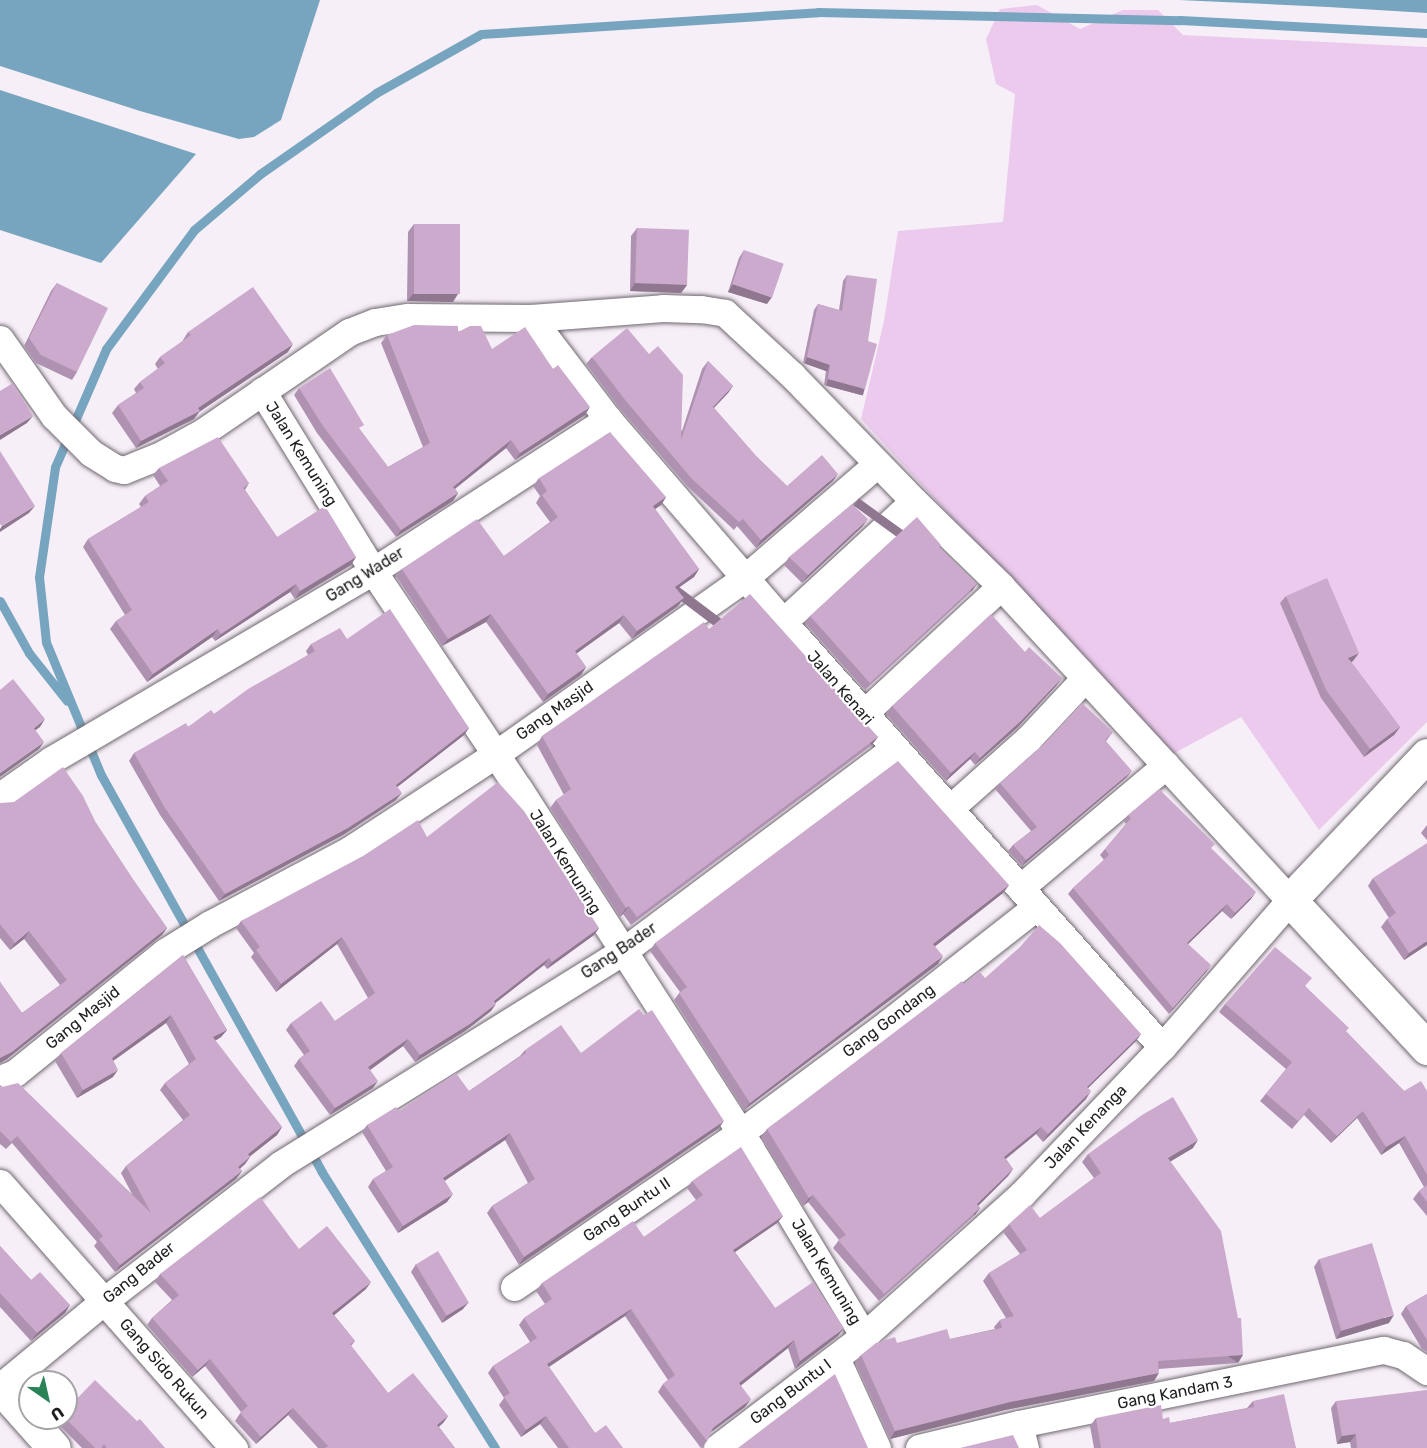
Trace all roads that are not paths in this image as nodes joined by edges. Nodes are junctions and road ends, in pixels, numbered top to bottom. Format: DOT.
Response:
graph roads {
  1 [pos="531,318"];
  2 [pos="0,339"];
  3 [pos="262,391"];
  4 [pos="608,419"];
  5 [pos="878,464"];
  6 [pos="914,501"];
  7 [pos="373,571"];
  8 [pos="745,578"];
  9 [pos="1001,586"];
  10 [pos="783,622"];
  11 [pos="1085,678"];
  12 [pos="863,714"];
  13 [pos="893,749"];
  14 [pos="496,754"];
  15 [pos="1427,755"];
  16 [pos="1167,765"];
  17 [pos="0,796"];
  18 [pos="948,810"];
  19 [pos="1028,898"];
  20 [pos="1290,900"];
  21 [pos="622,952"];
  22 [pos="1162,1047"];
  23 [pos="1427,1048"];
  24 [pos="0,1079"];
  25 [pos="740,1133"];
  26 [pos="0,1183"];
  27 [pos="514,1287"];
  28 [pos="104,1301"];
  29 [pos="864,1336"];
  30 [pos="836,1358"];
  31 [pos="1427,1371"];
  32 [pos="0,1387"];
  33 [pos="1022,1436"];
  34 [pos="54,1448"];
  35 [pos="234,1448"];
  36 [pos="717,1448"];
  37 [pos="877,1448"];
  38 [pos="919,1448"];
  1 -- 3 [label="street"];
  1 -- 4 [label="street, Jalan Kenari"];
  1 -- 5 [label="street"];
  2 -- 3 [label="street"];
  3 -- 7 [label="street, Jalan Kemuning"];
  4 -- 7 [label="street, Gang Wader"];
  4 -- 8 [label="street, Jalan Kenari"];
  5 -- 6 [label="street"];
  5 -- 8 [label="street, Gang Masjid"];
  6 -- 9 [label="street"];
  6 -- 10 [label="street"];
  7 -- 14 [label="street, Jalan Kemuning"];
  7 -- 17 [label="street, Gang Wader"];
  8 -- 10 [label="street, Jalan Kenari"];
  8 -- 14 [label="street, Gang Masjid"];
  9 -- 11 [label="street"];
  9 -- 12 [label="street"];
  10 -- 12 [label="street, Jalan Kenari"];
  11 -- 16 [label="street"];
  11 -- 18 [label="street"];
  12 -- 13 [label="street, Jalan Kenari"];
  13 -- 18 [label="street, Jalan Kenari"];
  13 -- 21 [label="street, Gang Bader"];
  14 -- 21 [label="street, Jalan Kemuning"];
  14 -- 24 [label="street, Gang Masjid"];
  15 -- 20 [label="main road"];
  16 -- 19 [label="street, Gang Gondang"];
  16 -- 20 [label="street"];
  18 -- 19 [label="street, Jalan Kenari"];
  19 -- 22 [label="street, Jalan Kenari"];
  19 -- 25 [label="street, Gang Gondang"];
  20 -- 22 [label="street, Jalan Kenanga"];
  20 -- 23 [label="main road"];
  21 -- 25 [label="street, Jalan Kemuning"];
  21 -- 28 [label="street, Gang Bader"];
  22 -- 29 [label="street, Jalan Kenanga"];
  25 -- 27 [label="street, Gang Buntu II"];
  25 -- 29 [label="street, Jalan Kemuning"];
  26 -- 28 [label="street, Gang Sido Rukun"];
  28 -- 32 [label="street, Gang Bader"];
  28 -- 35 [label="street, Gang Sido Rukun"];
  29 -- 30 [label="street, Gang Buntu I"];
  30 -- 36 [label="street, Gang Buntu I"];
  30 -- 37 [label="street"];
  31 -- 33 [label="street, Gang Kandam 3"];
  32 -- 34 [label="main road"];
  33 -- 38 [label="street, Gang Kandam 3"];
}
